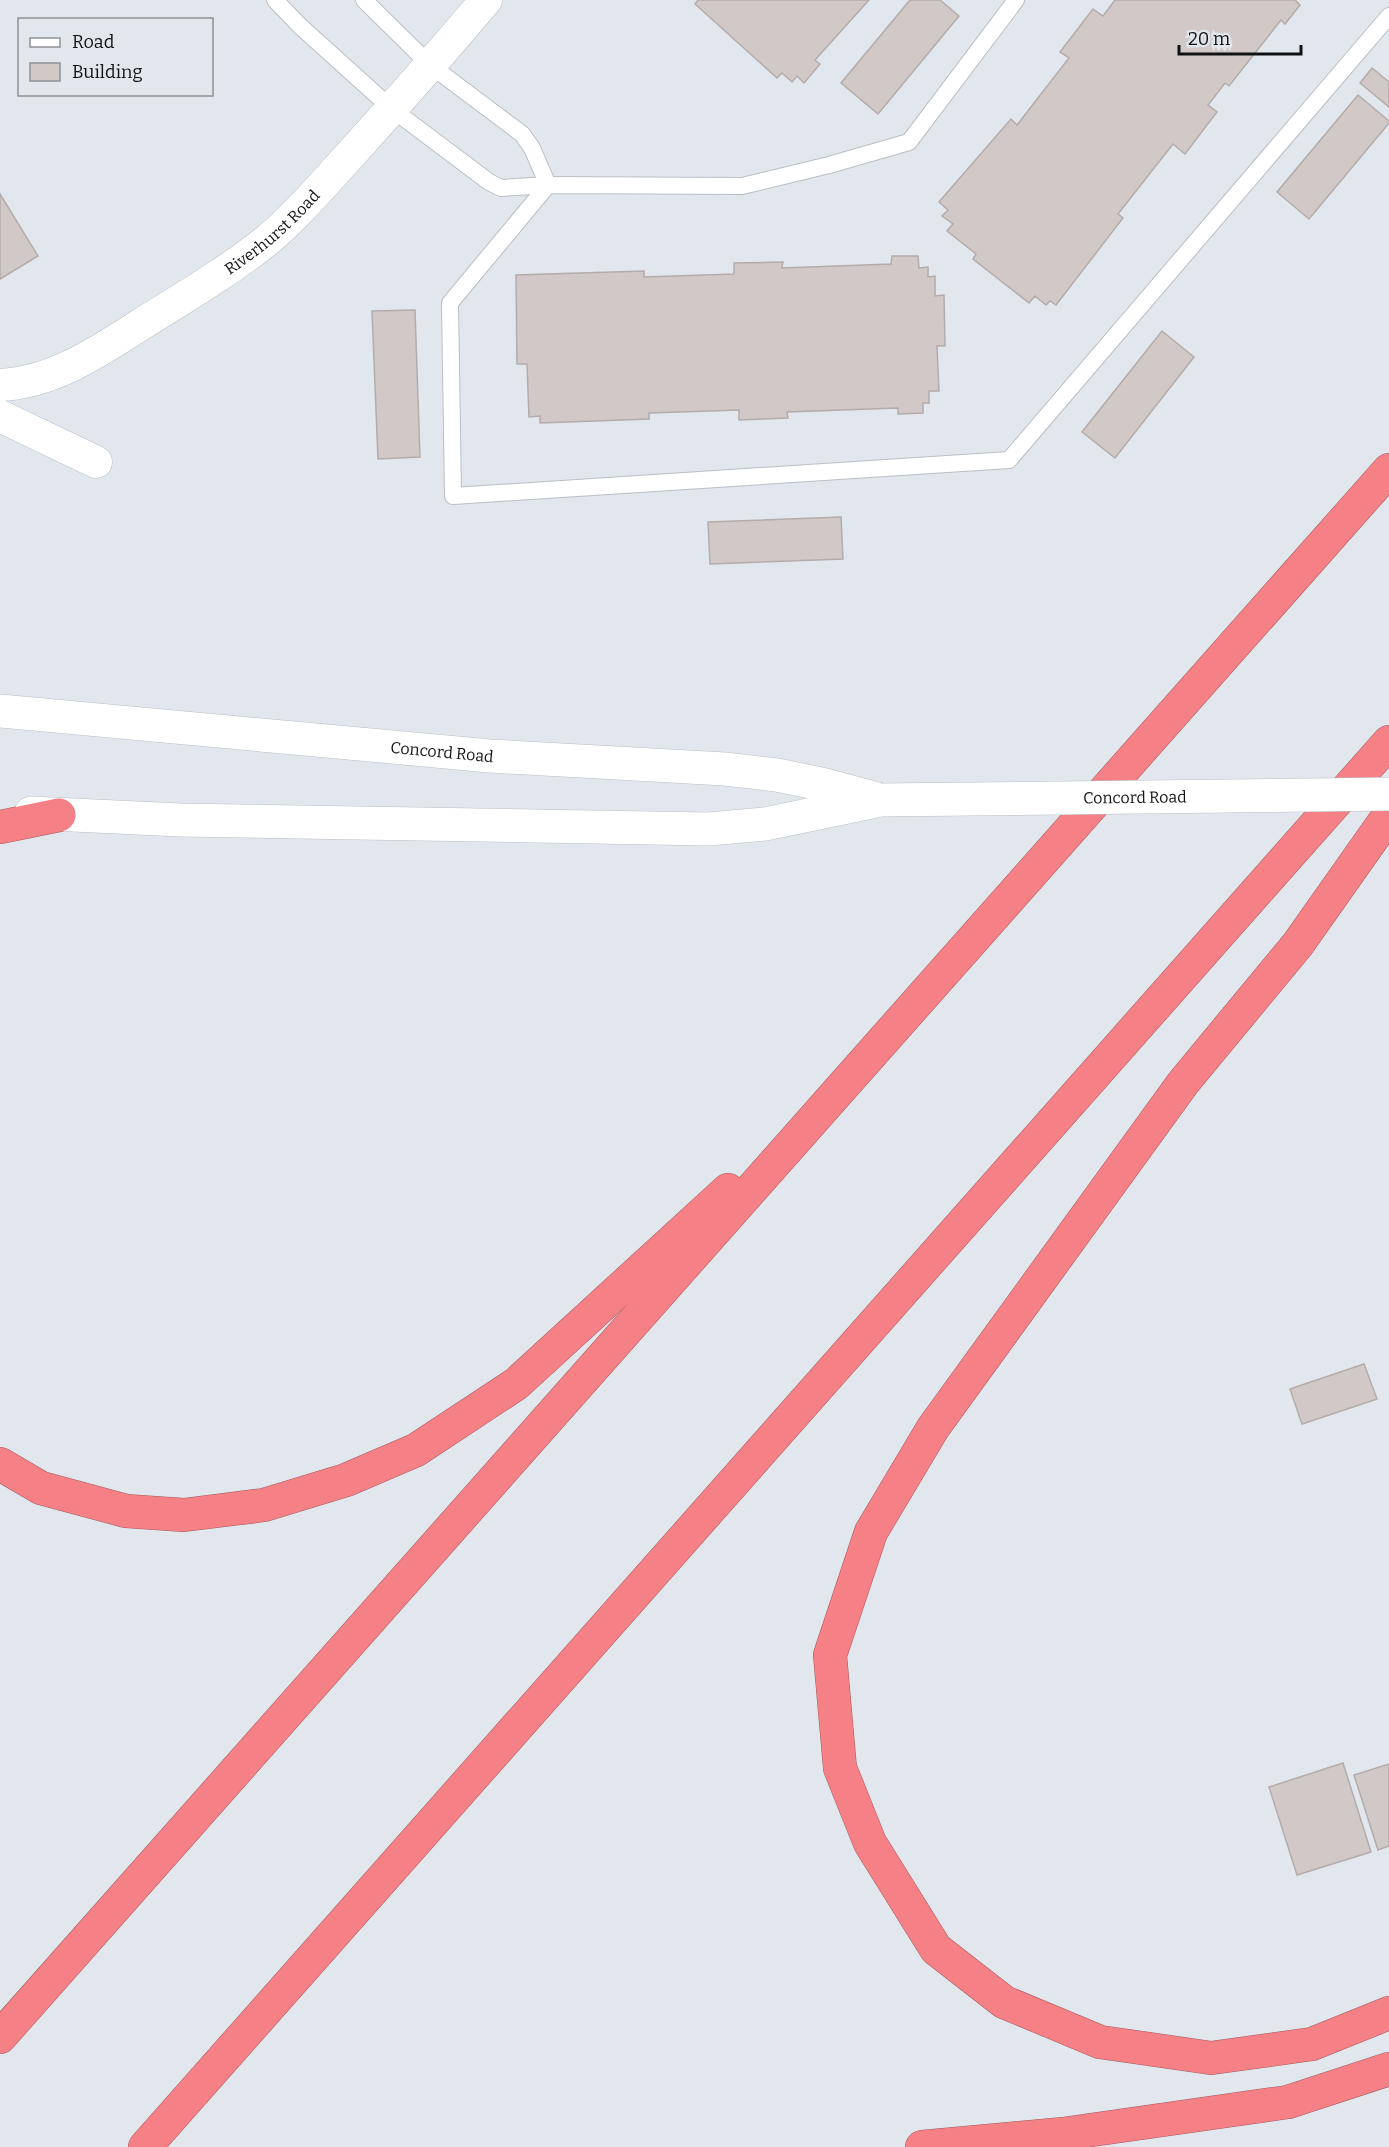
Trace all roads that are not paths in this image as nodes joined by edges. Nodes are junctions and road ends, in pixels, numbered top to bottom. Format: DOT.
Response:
graph roads {
  1 [pos="275,0"];
  2 [pos="364,0"];
  3 [pos="486,0"];
  4 [pos="1016,0"];
  5 [pos="1389,16"];
  6 [pos="430,65"];
  7 [pos="392,109"];
  8 [pos="548,185"];
  9 [pos="0,385"];
  10 [pos="0,416"];
  11 [pos="96,462"];
  12 [pos="1389,471"];
  13 [pos="0,711"];
  14 [pos="1389,742"];
  15 [pos="1389,794"];
  16 [pos="881,800"];
  17 [pos="0,812"];
  18 [pos="59,815"];
  19 [pos="1389,815"];
  20 [pos="0,827"];
  21 [pos="860,1069"];
  22 [pos="0,1464"];
  23 [pos="1389,2013"];
  24 [pos="0,2037"];
  25 [pos="1389,2068"];
  26 [pos="145,2147"];
  27 [pos="922,2147"];
  1 -- 7 [label="lane"];
  2 -- 6 [label="lane"];
  3 -- 6 [label="street, Riverhurst Road"];
  4 -- 8 [label="lane"];
  5 -- 8 [label="lane"];
  6 -- 7 [label="street, Riverhurst Road"];
  6 -- 8 [label="lane"];
  7 -- 8 [label="lane"];
  7 -- 9 [label="street, Riverhurst Road"];
  10 -- 11 [label="street"];
  12 -- 21 [label="highway"];
  13 -- 16 [label="main road, Concord Road"];
  14 -- 26 [label="highway"];
  15 -- 16 [label="main road, Concord Road, bridge"];
  16 -- 18 [label="main road, Concord Road"];
  17 -- 18 [label="main road, Concord Road"];
  18 -- 20 [label="highway"];
  19 -- 23 [label="highway"];
  21 -- 22 [label="highway"];
  21 -- 24 [label="highway"];
  25 -- 27 [label="highway"];
}
